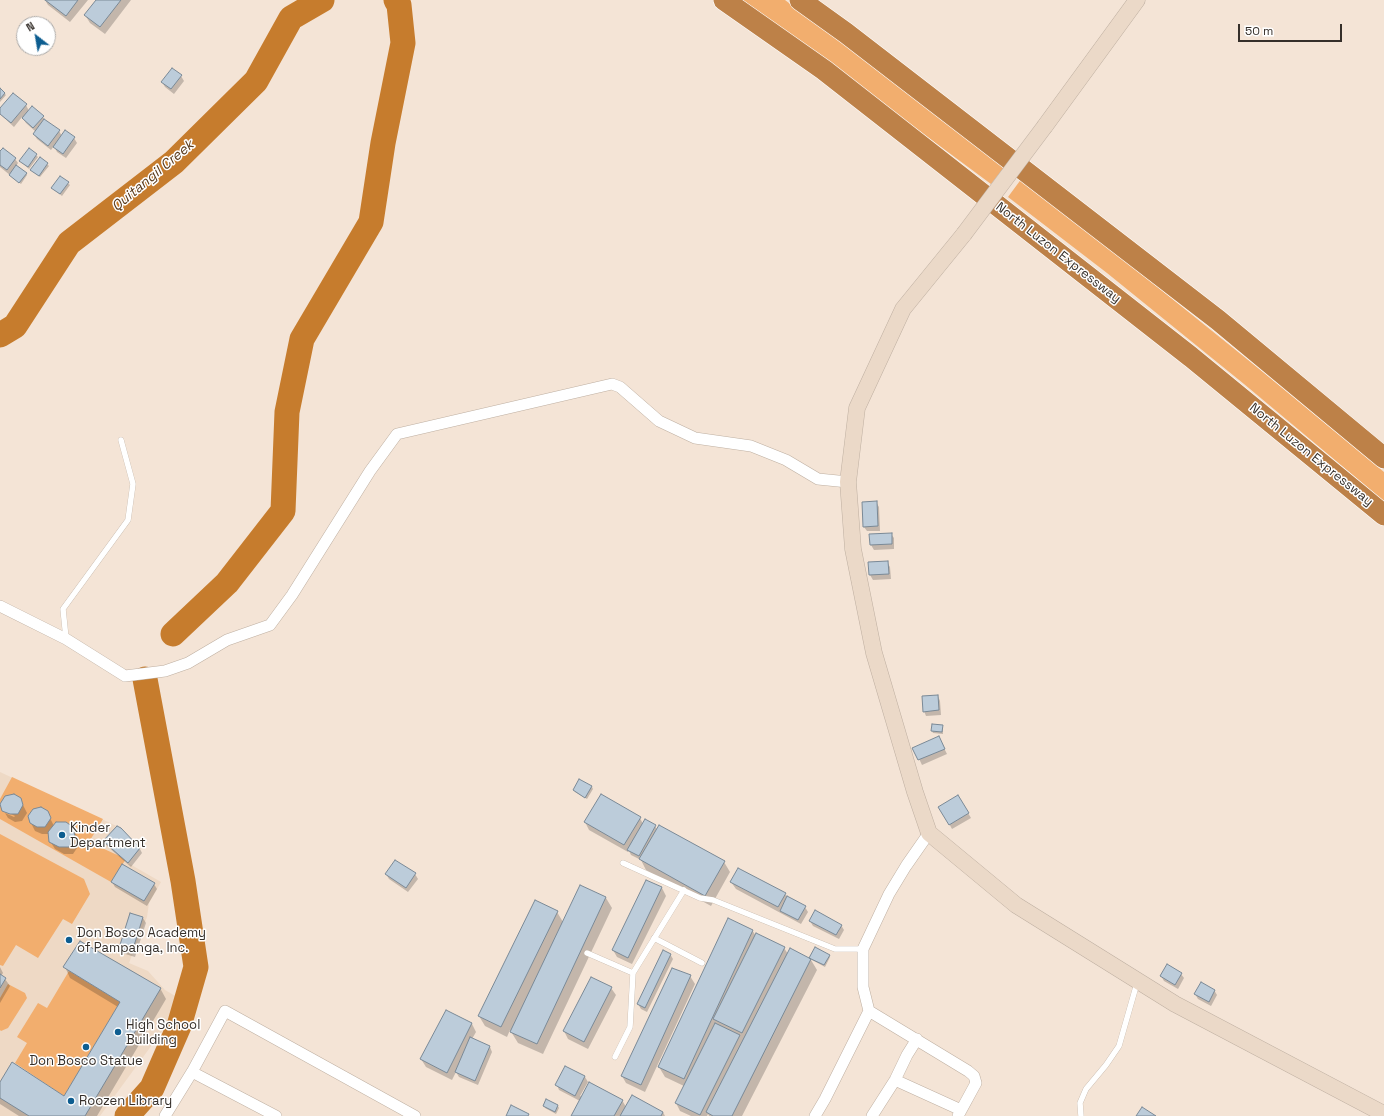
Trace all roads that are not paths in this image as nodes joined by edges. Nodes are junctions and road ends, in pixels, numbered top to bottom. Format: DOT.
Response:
graph roads {
  1 [pos="724,0"];
  2 [pos="800,0"];
  3 [pos="1137,0"];
  4 [pos="121,440"];
  5 [pos="1384,458"];
  6 [pos="848,482"];
  7 [pos="1384,515"];
  8 [pos="0,606"];
  9 [pos="66,639"];
  10 [pos="929,833"];
  11 [pos="623,863"];
  12 [pos="684,890"];
  13 [pos="654,938"];
  14 [pos="863,949"];
  15 [pos="587,954"];
  16 [pos="702,962"];
  17 [pos="634,973"];
  18 [pos="1138,981"];
  19 [pos="869,1011"];
  20 [pos="916,1039"];
  21 [pos="615,1057"];
  22 [pos="192,1072"];
  23 [pos="895,1080"];
  24 [pos="959,1113"];
  25 [pos="1384,1114"];
  26 [pos="165,1116"];
  27 [pos="276,1116"];
  28 [pos="414,1116"];
  29 [pos="815,1116"];
  30 [pos="872,1116"];
  31 [pos="1081,1116"];
  1 -- 7 [label="highway, North Luzon Expressway"];
  2 -- 5 [label="highway"];
  3 -- 6 [label="street, bridge"];
  4 -- 9 [label="lane"];
  6 -- 9 [label="street"];
  6 -- 10 [label="street"];
  8 -- 9 [label="street"];
  10 -- 14 [label="street"];
  10 -- 18 [label="street"];
  11 -- 12 [label="lane"];
  12 -- 13 [label="lane"];
  12 -- 14 [label="lane"];
  13 -- 16 [label="lane"];
  13 -- 17 [label="lane"];
  14 -- 19 [label="street"];
  15 -- 17 [label="lane"];
  17 -- 21 [label="lane"];
  18 -- 25 [label="street"];
  18 -- 31 [label="lane"];
  19 -- 20 [label="street"];
  19 -- 29 [label="street"];
  20 -- 23 [label="street"];
  20 -- 24 [label="street"];
  22 -- 26 [label="street"];
  22 -- 27 [label="street"];
  22 -- 28 [label="street"];
  23 -- 24 [label="street"];
  23 -- 30 [label="street"];
}
